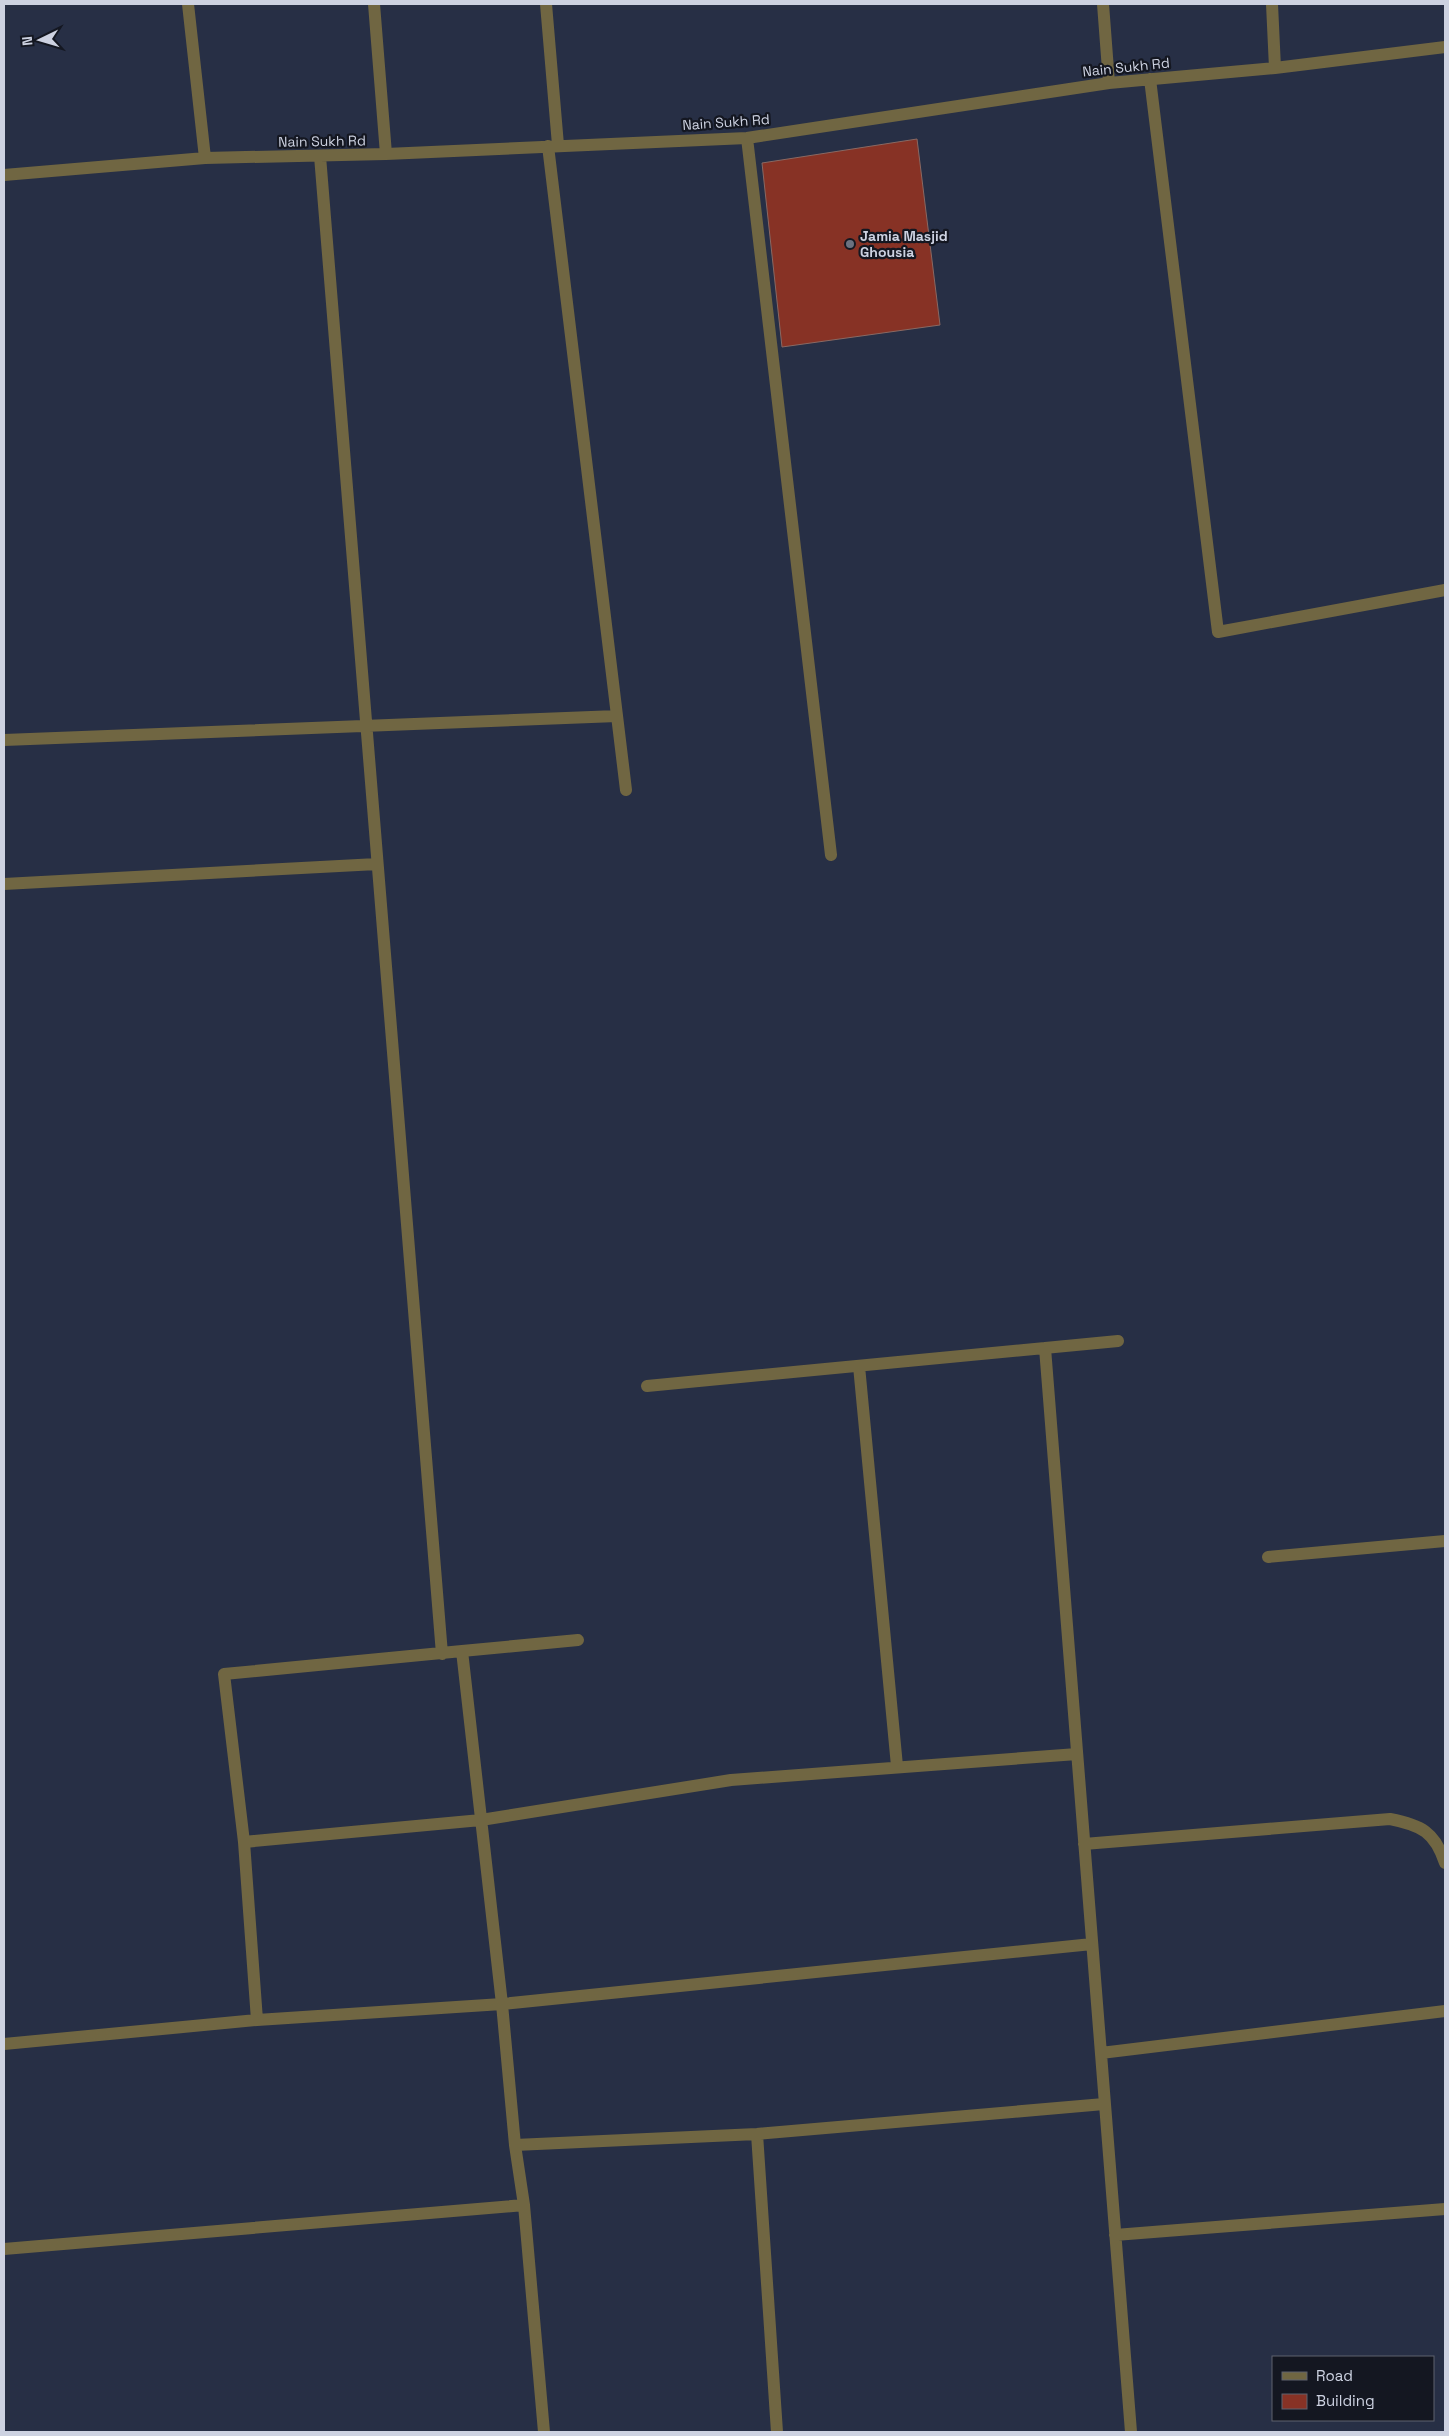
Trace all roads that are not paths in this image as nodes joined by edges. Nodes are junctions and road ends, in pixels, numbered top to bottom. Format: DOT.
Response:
graph roads {
  1 [pos="188,4"];
  2 [pos="374,4"];
  3 [pos="546,4"];
  4 [pos="1103,4"];
  5 [pos="1272,4"];
  6 [pos="1445,47"];
  7 [pos="1275,68"];
  8 [pos="1150,79"];
  9 [pos="1109,83"];
  10 [pos="747,138"];
  11 [pos="553,146"];
  12 [pos="386,154"];
  13 [pos="320,156"];
  14 [pos="205,158"];
  15 [pos="4,175"];
  16 [pos="1445,590"];
  17 [pos="617,716"];
  18 [pos="366,724"];
  19 [pos="4,740"];
  20 [pos="626,790"];
  21 [pos="831,856"];
  22 [pos="377,864"];
  23 [pos="4,884"];
  24 [pos="1118,1341"];
  25 [pos="1045,1348"];
  26 [pos="859,1366"];
  27 [pos="647,1386"];
  28 [pos="1445,1541"];
  29 [pos="1268,1557"];
  30 [pos="578,1640"];
  31 [pos="462,1651"];
  32 [pos="442,1654"];
  33 [pos="1077,1754"];
  34 [pos="897,1766"];
  35 [pos="481,1820"];
  36 [pos="244,1842"];
  37 [pos="1084,1844"];
  38 [pos="1445,1863"];
  39 [pos="1092,1944"];
  40 [pos="502,2004"];
  41 [pos="1445,2011"];
  42 [pos="257,2020"];
  43 [pos="4,2044"];
  44 [pos="1101,2053"];
  45 [pos="1104,2104"];
  46 [pos="757,2134"];
  47 [pos="515,2145"];
  48 [pos="524,2205"];
  49 [pos="1445,2209"];
  50 [pos="1115,2235"];
  51 [pos="4,2249"];
  52 [pos="544,2432"];
  53 [pos="777,2432"];
  54 [pos="1131,2432"];
  1 -- 14 [label="street"];
  2 -- 12 [label="street"];
  3 -- 11 [label="street"];
  4 -- 9 [label="street"];
  5 -- 7 [label="street"];
  6 -- 7 [label="street, Nain Sukh Rd"];
  7 -- 8 [label="street, Nain Sukh Rd"];
  8 -- 9 [label="street, Nain Sukh Rd"];
  8 -- 16 [label="street"];
  9 -- 10 [label="street, Nain Sukh Rd"];
  10 -- 11 [label="street, Nain Sukh Rd"];
  10 -- 21 [label="street"];
  11 -- 12 [label="street, Nain Sukh Rd"];
  11 -- 17 [label="street"];
  12 -- 13 [label="street, Nain Sukh Rd"];
  13 -- 14 [label="street, Nain Sukh Rd"];
  13 -- 18 [label="street"];
  14 -- 15 [label="street, Nain Sukh Rd"];
  17 -- 18 [label="street"];
  17 -- 20 [label="street"];
  18 -- 19 [label="street"];
  18 -- 22 [label="street"];
  22 -- 23 [label="street"];
  22 -- 32 [label="street"];
  24 -- 25 [label="street"];
  25 -- 26 [label="street"];
  25 -- 33 [label="street"];
  26 -- 27 [label="street"];
  26 -- 34 [label="street"];
  28 -- 29 [label="street"];
  30 -- 31 [label="street"];
  31 -- 32 [label="street"];
  31 -- 35 [label="street"];
  32 -- 36 [label="street"];
  33 -- 34 [label="street"];
  33 -- 37 [label="street"];
  34 -- 35 [label="street"];
  35 -- 36 [label="street"];
  35 -- 40 [label="street"];
  36 -- 42 [label="street"];
  37 -- 38 [label="street"];
  37 -- 39 [label="street"];
  39 -- 40 [label="street"];
  39 -- 44 [label="street"];
  40 -- 42 [label="street"];
  40 -- 47 [label="street"];
  41 -- 44 [label="street"];
  42 -- 43 [label="street"];
  44 -- 45 [label="street"];
  45 -- 46 [label="street"];
  45 -- 50 [label="street"];
  46 -- 47 [label="street"];
  46 -- 53 [label="street"];
  47 -- 48 [label="street"];
  48 -- 51 [label="street"];
  48 -- 52 [label="street"];
  49 -- 50 [label="street"];
  50 -- 54 [label="street"];
}
